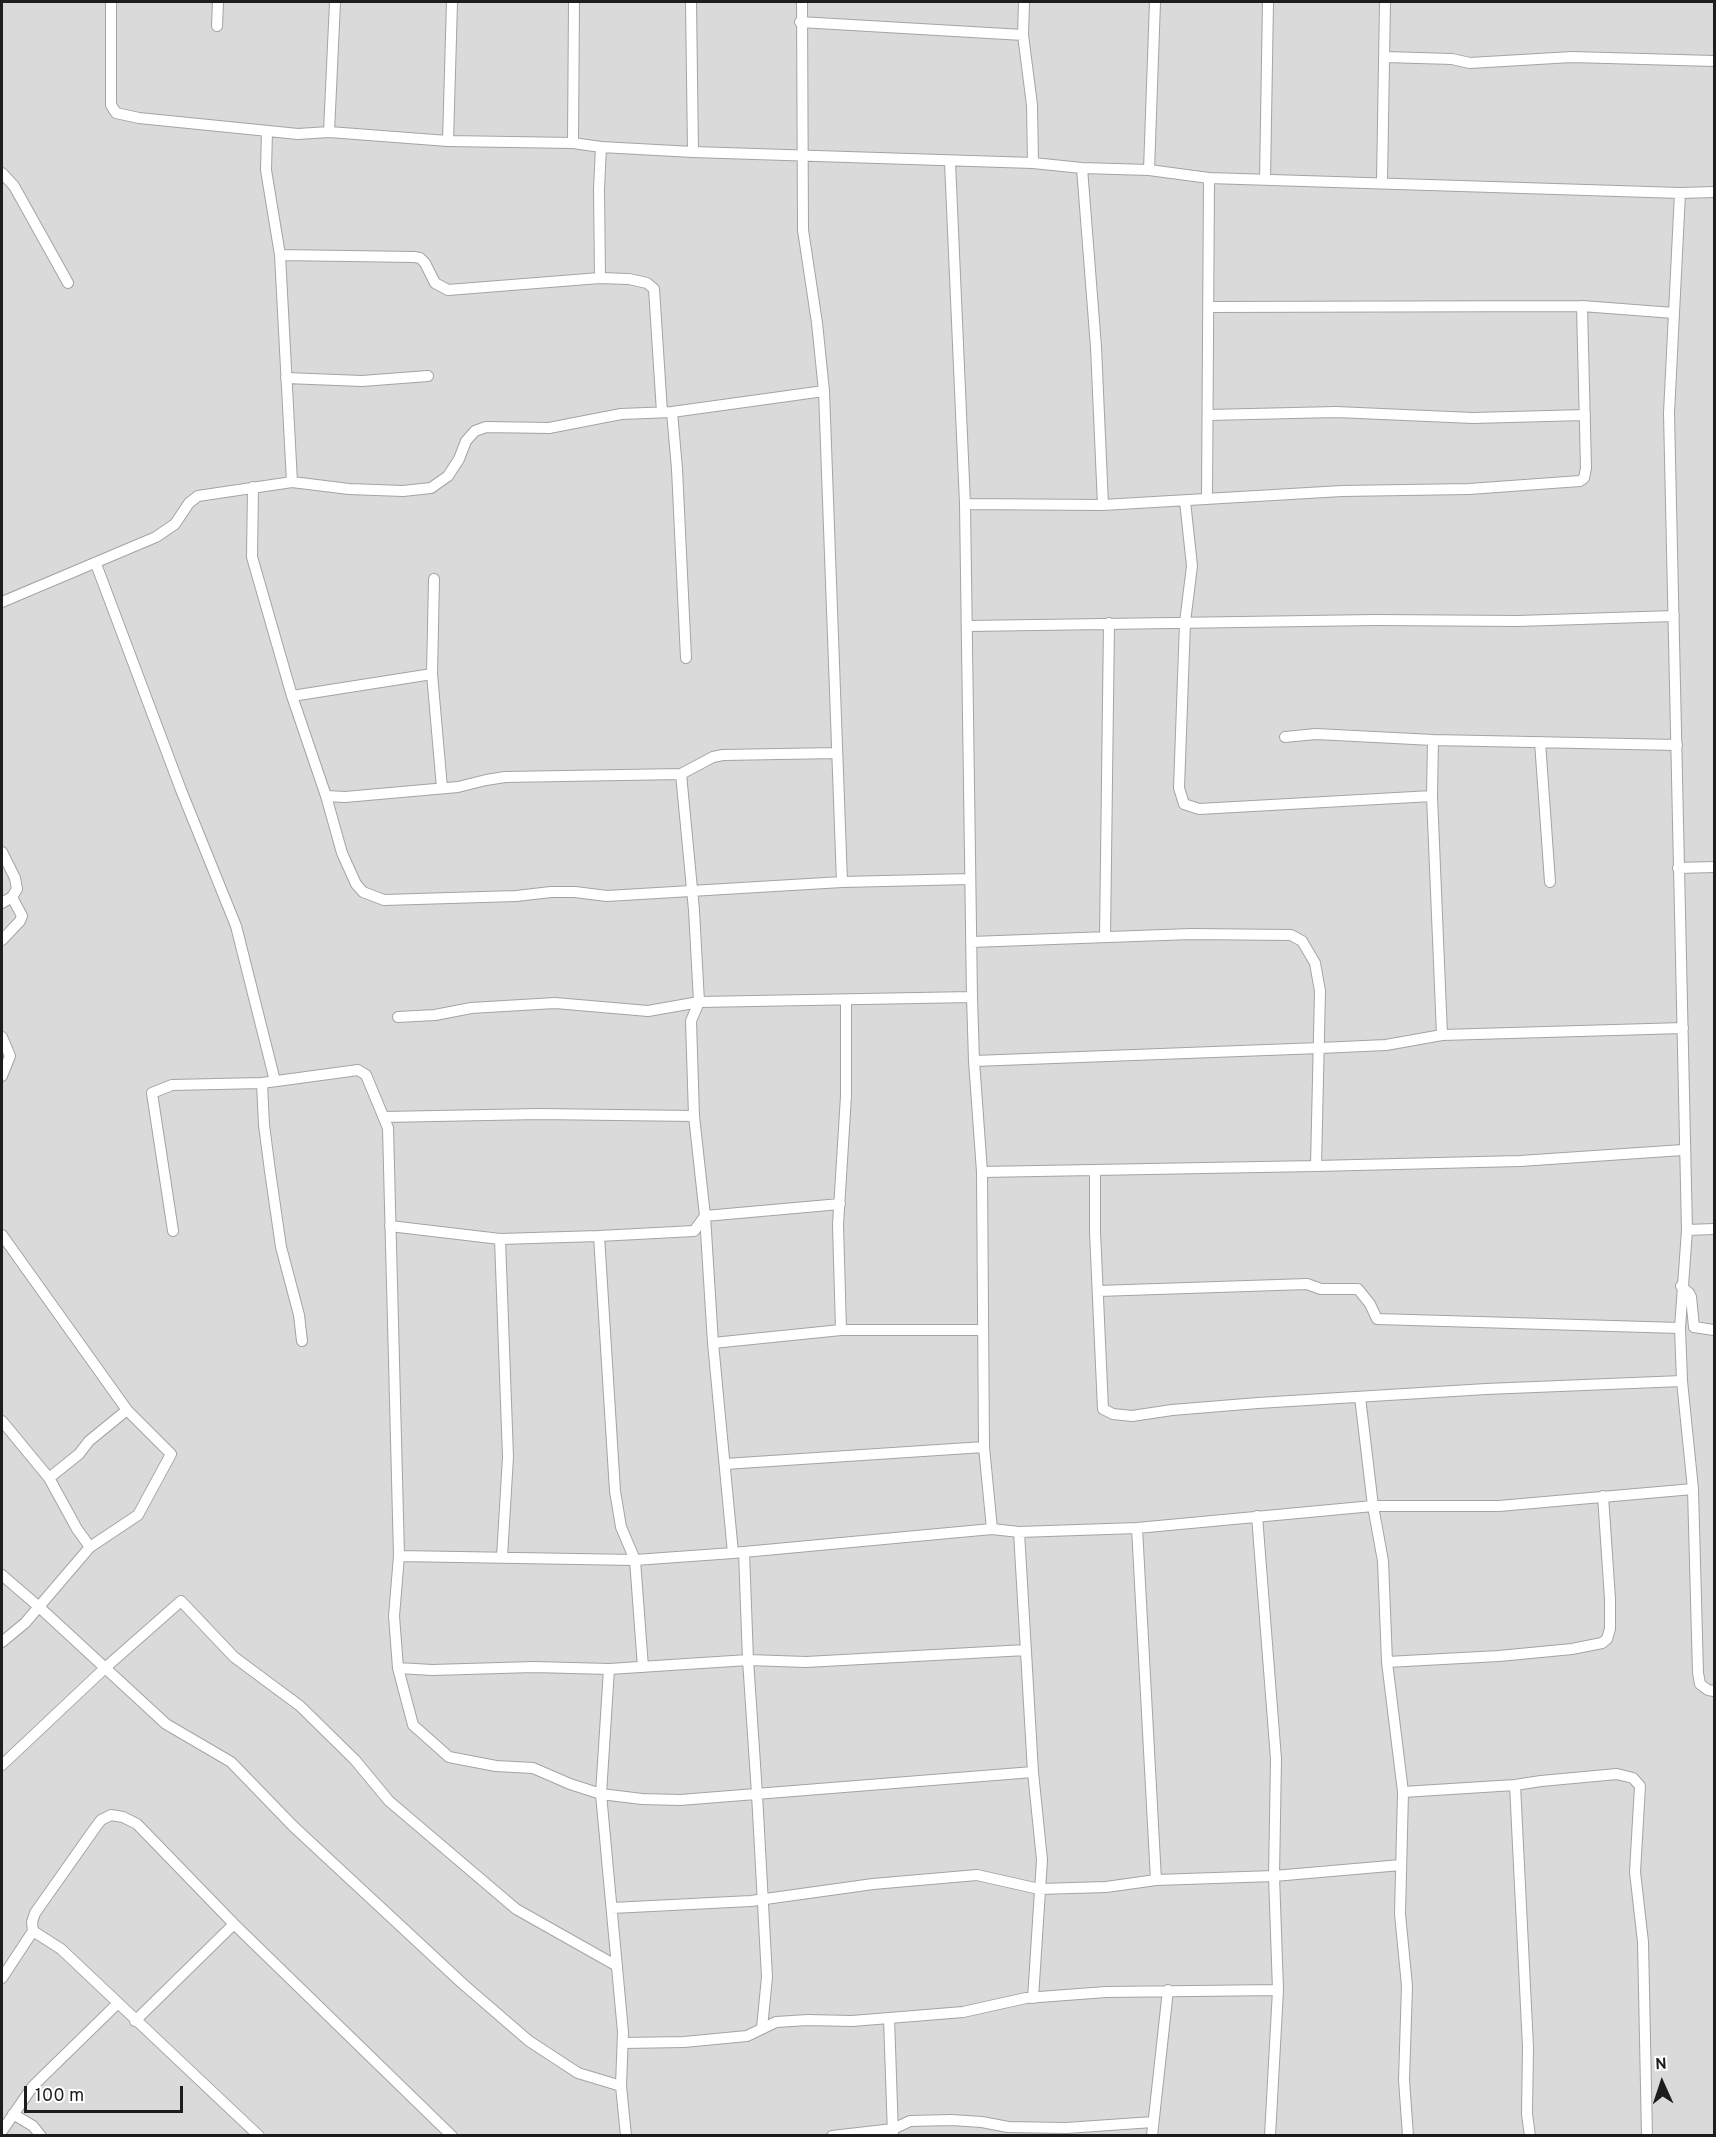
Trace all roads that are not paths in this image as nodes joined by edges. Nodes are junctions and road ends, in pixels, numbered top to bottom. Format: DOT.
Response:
graph roads {
  1 [pos="111,2"];
  2 [pos="218,2"];
  3 [pos="335,2"];
  4 [pos="452,2"];
  5 [pos="574,2"];
  6 [pos="691,2"];
  7 [pos="802,2"];
  8 [pos="1024,2"];
  9 [pos="1155,2"];
  10 [pos="1268,2"];
  11 [pos="1385,2"];
  12 [pos="800,22"];
  13 [pos="217,26"];
  14 [pos="1023,34"];
  15 [pos="1385,57"];
  16 [pos="1714,61"];
  17 [pos="267,130"];
  18 [pos="329,132"];
  19 [pos="448,141"];
  20 [pos="573,143"];
  21 [pos="601,147"];
  22 [pos="693,152"];
  23 [pos="802,157"];
  24 [pos="950,162"];
  25 [pos="1033,164"];
  26 [pos="1082,168"];
  27 [pos="1149,170"];
  28 [pos="2,173"];
  29 [pos="1209,178"];
  30 [pos="1265,179"];
  31 [pos="1382,182"];
  32 [pos="1714,192"];
  33 [pos="1680,193"];
  34 [pos="280,255"];
  35 [pos="600,278"];
  36 [pos="68,283"];
  37 [pos="1582,306"];
  38 [pos="1208,307"];
  39 [pos="1674,313"];
  40 [pos="428,376"];
  41 [pos="286,378"];
  42 [pos="824,391"];
  43 [pos="667,412"];
  44 [pos="1209,415"];
  45 [pos="1584,415"];
  46 [pos="292,482"];
  47 [pos="253,487"];
  48 [pos="1207,499"];
  49 [pos="1185,501"];
  50 [pos="965,504"];
  51 [pos="1103,505"];
  52 [pos="96,564"];
  53 [pos="434,579"];
  54 [pos="2,602"];
  55 [pos="1674,616"];
  56 [pos="1185,622"];
  57 [pos="1109,623"];
  58 [pos="968,626"];
  59 [pos="686,657"];
  60 [pos="432,674"];
  61 [pos="292,696"];
  62 [pos="1285,737"];
  63 [pos="1433,740"];
  64 [pos="1540,742"];
  65 [pos="1677,745"];
  66 [pos="837,753"];
  67 [pos="681,774"];
  68 [pos="442,788"];
  69 [pos="326,796"];
  70 [pos="1432,796"];
  71 [pos="2,852"];
  72 [pos="1714,867"];
  73 [pos="1678,868"];
  74 [pos="970,879"];
  75 [pos="842,882"];
  76 [pos="1550,882"];
  77 [pos="691,891"];
  78 [pos="12,897"];
  79 [pos="2,903"];
  80 [pos="1105,937"];
  81 [pos="2,940"];
  82 [pos="971,942"];
  83 [pos="972,997"];
  84 [pos="846,1000"];
  85 [pos="699,1002"];
  86 [pos="398,1017"];
  87 [pos="1683,1028"];
  88 [pos="1442,1035"];
  89 [pos="2,1037"];
  90 [pos="1320,1048"];
  91 [pos="974,1061"];
  92 [pos="2,1076"];
  93 [pos="275,1082"];
  94 [pos="262,1083"];
  95 [pos="694,1116"];
  96 [pos="384,1117"];
  97 [pos="1683,1150"];
  98 [pos="1317,1166"];
  99 [pos="1095,1170"];
  100 [pos="982,1172"];
  101 [pos="840,1204"];
  102 [pos="705,1216"];
  103 [pos="390,1226"];
  104 [pos="1714,1229"];
  105 [pos="1687,1230"];
  106 [pos="173,1231"];
  107 [pos="2,1235"];
  108 [pos="599,1236"];
  109 [pos="500,1239"];
  110 [pos="1681,1286"];
  111 [pos="1098,1291"];
  112 [pos="1680,1328"];
  113 [pos="841,1330"];
  114 [pos="983,1330"];
  115 [pos="1714,1330"];
  116 [pos="302,1341"];
  117 [pos="713,1342"];
  118 [pos="1682,1381"];
  119 [pos="1360,1397"];
  120 [pos="127,1410"];
  121 [pos="2,1421"];
  122 [pos="984,1447"];
  123 [pos="725,1464"];
  124 [pos="50,1478"];
  125 [pos="1693,1489"];
  126 [pos="1603,1496"];
  127 [pos="1374,1506"];
  128 [pos="1257,1516"];
  129 [pos="1137,1528"];
  130 [pos="992,1529"];
  131 [pos="1018,1532"];
  132 [pos="90,1547"];
  133 [pos="739,1553"];
  134 [pos="399,1556"];
  135 [pos="502,1557"];
  136 [pos="635,1560"];
  137 [pos="2,1575"];
  138 [pos="38,1606"];
  139 [pos="2,1642"];
  140 [pos="1026,1650"];
  141 [pos="748,1660"];
  142 [pos="1388,1662"];
  143 [pos="643,1667"];
  144 [pos="105,1668"];
  145 [pos="398,1668"];
  146 [pos="609,1669"];
  147 [pos="1714,1691"];
  148 [pos="2,1765"];
  149 [pos="1033,1772"];
  150 [pos="1515,1785"];
  151 [pos="1403,1792"];
  152 [pos="602,1794"];
  153 [pos="757,1794"];
  154 [pos="1401,1865"];
  155 [pos="1274,1876"];
  156 [pos="1156,1880"];
  157 [pos="1039,1889"];
  158 [pos="763,1899"];
  159 [pos="612,1908"];
  160 [pos="234,1924"];
  161 [pos="33,1931"];
  162 [pos="617,1966"];
  163 [pos="2,1978"];
  164 [pos="1168,1990"];
  165 [pos="1278,1990"];
  166 [pos="1033,1998"];
  167 [pos="117,2004"];
  168 [pos="889,2018"];
  169 [pos="135,2021"];
  170 [pos="762,2028"];
  171 [pos="623,2043"];
  172 [pos="621,2086"];
  173 [pos="13,2114"];
  174 [pos="1153,2122"];
  175 [pos="2,2132"];
  176 [pos="893,2132"];
  177 [pos="41,2136"];
  178 [pos="259,2136"];
  179 [pos="452,2136"];
  180 [pos="626,2136"];
  181 [pos="832,2136"];
  182 [pos="1152,2136"];
  183 [pos="1270,2136"];
  184 [pos="1408,2136"];
  185 [pos="1530,2136"];
  186 [pos="1647,2136"];
  1 -- 17 [label="street"];
  2 -- 13 [label="street"];
  3 -- 18 [label="street"];
  4 -- 19 [label="street"];
  5 -- 20 [label="street"];
  6 -- 22 [label="street"];
  7 -- 12 [label="street"];
  8 -- 14 [label="street"];
  9 -- 27 [label="street"];
  10 -- 30 [label="street"];
  11 -- 15 [label="street"];
  12 -- 14 [label="street"];
  12 -- 23 [label="street"];
  14 -- 25 [label="street"];
  15 -- 16 [label="street"];
  15 -- 31 [label="street"];
  17 -- 18 [label="street"];
  17 -- 34 [label="street"];
  18 -- 19 [label="street"];
  19 -- 20 [label="street"];
  20 -- 21 [label="street"];
  21 -- 22 [label="street"];
  21 -- 35 [label="street"];
  22 -- 23 [label="street"];
  23 -- 24 [label="street"];
  23 -- 42 [label="street"];
  24 -- 25 [label="street"];
  24 -- 50 [label="street"];
  25 -- 26 [label="street"];
  26 -- 27 [label="street"];
  26 -- 51 [label="street"];
  27 -- 29 [label="street"];
  28 -- 36 [label="street"];
  29 -- 30 [label="street"];
  29 -- 38 [label="street"];
  30 -- 31 [label="street"];
  31 -- 33 [label="street"];
  32 -- 33 [label="street"];
  33 -- 39 [label="street"];
  34 -- 35 [label="street"];
  34 -- 41 [label="street"];
  35 -- 43 [label="street"];
  37 -- 38 [label="street"];
  37 -- 39 [label="street"];
  37 -- 45 [label="street"];
  38 -- 44 [label="street"];
  39 -- 55 [label="street"];
  40 -- 41 [label="street"];
  41 -- 46 [label="street"];
  42 -- 43 [label="street"];
  42 -- 66 [label="street"];
  43 -- 46 [label="street"];
  43 -- 59 [label="street"];
  44 -- 45 [label="street"];
  44 -- 48 [label="street"];
  45 -- 48 [label="street"];
  46 -- 47 [label="street"];
  47 -- 52 [label="street"];
  47 -- 61 [label="street"];
  48 -- 49 [label="street"];
  49 -- 51 [label="street"];
  49 -- 56 [label="street"];
  50 -- 51 [label="street"];
  50 -- 58 [label="street"];
  52 -- 54 [label="street"];
  52 -- 93 [label="street"];
  53 -- 60 [label="street"];
  55 -- 56 [label="street"];
  55 -- 65 [label="street"];
  56 -- 57 [label="street"];
  56 -- 70 [label="street"];
  57 -- 58 [label="street"];
  57 -- 80 [label="street"];
  58 -- 74 [label="street"];
  60 -- 61 [label="street"];
  60 -- 68 [label="street"];
  61 -- 69 [label="street"];
  62 -- 63 [label="street"];
  63 -- 64 [label="street"];
  63 -- 70 [label="street"];
  64 -- 65 [label="street"];
  64 -- 76 [label="street"];
  65 -- 73 [label="street"];
  66 -- 67 [label="street"];
  66 -- 75 [label="street"];
  67 -- 68 [label="street"];
  67 -- 77 [label="street"];
  68 -- 69 [label="street"];
  69 -- 77 [label="street"];
  70 -- 88 [label="street"];
  71 -- 78 [label="street"];
  72 -- 73 [label="street"];
  73 -- 87 [label="street"];
  74 -- 75 [label="street"];
  74 -- 82 [label="street"];
  75 -- 77 [label="street"];
  77 -- 85 [label="street"];
  78 -- 79 [label="street"];
  78 -- 81 [label="street"];
  80 -- 82 [label="street"];
  80 -- 90 [label="street"];
  82 -- 83 [label="street"];
  83 -- 84 [label="street"];
  83 -- 91 [label="street"];
  84 -- 85 [label="street"];
  84 -- 101 [label="street"];
  85 -- 86 [label="street"];
  85 -- 95 [label="street"];
  87 -- 88 [label="street"];
  87 -- 97 [label="street"];
  88 -- 90 [label="street"];
  89 -- 92 [label="street"];
  90 -- 91 [label="street"];
  90 -- 98 [label="street"];
  91 -- 100 [label="street"];
  93 -- 94 [label="street"];
  93 -- 96 [label="street"];
  94 -- 106 [label="street"];
  94 -- 116 [label="street"];
  95 -- 96 [label="street"];
  95 -- 102 [label="street"];
  96 -- 103 [label="street"];
  97 -- 98 [label="street"];
  97 -- 105 [label="street"];
  98 -- 99 [label="street"];
  99 -- 100 [label="street"];
  99 -- 111 [label="street"];
  100 -- 114 [label="street"];
  101 -- 102 [label="street"];
  101 -- 113 [label="street"];
  102 -- 108 [label="street"];
  102 -- 117 [label="street"];
  103 -- 109 [label="street"];
  103 -- 134 [label="street"];
  104 -- 105 [label="street"];
  105 -- 110 [label="street"];
  107 -- 120 [label="street"];
  108 -- 109 [label="street"];
  108 -- 136 [label="street"];
  109 -- 135 [label="street"];
  110 -- 112 [label="street"];
  110 -- 115 [label="street"];
  111 -- 112 [label="street"];
  111 -- 119 [label="street"];
  112 -- 118 [label="street"];
  113 -- 114 [label="street"];
  113 -- 117 [label="street"];
  114 -- 122 [label="street"];
  117 -- 123 [label="street"];
  118 -- 119 [label="street"];
  118 -- 125 [label="street"];
  119 -- 127 [label="street"];
  120 -- 124 [label="street"];
  120 -- 132 [label="street"];
  121 -- 124 [label="street"];
  122 -- 123 [label="street"];
  122 -- 130 [label="street"];
  123 -- 133 [label="street"];
  124 -- 132 [label="street"];
  125 -- 126 [label="street"];
  125 -- 147 [label="street"];
  126 -- 127 [label="street"];
  126 -- 142 [label="street"];
  127 -- 128 [label="street"];
  127 -- 142 [label="street"];
  128 -- 129 [label="street"];
  128 -- 155 [label="street"];
  129 -- 131 [label="street"];
  129 -- 156 [label="street"];
  130 -- 131 [label="street"];
  130 -- 133 [label="street"];
  131 -- 140 [label="street"];
  132 -- 138 [label="street"];
  133 -- 136 [label="street"];
  133 -- 141 [label="street"];
  134 -- 135 [label="street"];
  134 -- 145 [label="street"];
  135 -- 136 [label="street"];
  136 -- 143 [label="street"];
  137 -- 138 [label="street"];
  138 -- 139 [label="street"];
  138 -- 144 [label="street"];
  140 -- 141 [label="street"];
  140 -- 149 [label="street"];
  141 -- 143 [label="street"];
  141 -- 153 [label="street"];
  142 -- 151 [label="street"];
  143 -- 146 [label="street"];
  144 -- 148 [label="street"];
  144 -- 162 [label="street"];
  144 -- 172 [label="street"];
  145 -- 146 [label="street"];
  145 -- 152 [label="street"];
  146 -- 152 [label="street"];
  149 -- 153 [label="street"];
  149 -- 157 [label="street"];
  150 -- 151 [label="street"];
  150 -- 185 [label="street"];
  150 -- 186 [label="street"];
  151 -- 154 [label="street"];
  152 -- 153 [label="street"];
  152 -- 159 [label="street"];
  153 -- 158 [label="street"];
  154 -- 155 [label="street"];
  154 -- 184 [label="street"];
  155 -- 156 [label="street"];
  155 -- 165 [label="street"];
  156 -- 157 [label="street"];
  157 -- 158 [label="street"];
  157 -- 166 [label="street"];
  158 -- 159 [label="street"];
  158 -- 170 [label="street"];
  159 -- 162 [label="street"];
  160 -- 161 [label="street"];
  160 -- 169 [label="street"];
  160 -- 179 [label="street"];
  161 -- 163 [label="street"];
  161 -- 167 [label="street"];
  162 -- 171 [label="street"];
  164 -- 165 [label="street"];
  164 -- 166 [label="street"];
  164 -- 174 [label="street"];
  165 -- 183 [label="street"];
  166 -- 168 [label="street"];
  167 -- 169 [label="street"];
  167 -- 173 [label="street"];
  168 -- 170 [label="street"];
  168 -- 176 [label="street"];
  169 -- 178 [label="street"];
  170 -- 171 [label="street"];
  171 -- 172 [label="street"];
  172 -- 180 [label="street"];
  173 -- 175 [label="street"];
  173 -- 177 [label="street"];
  174 -- 176 [label="street"];
  174 -- 182 [label="street"];
  176 -- 181 [label="street"];
}
